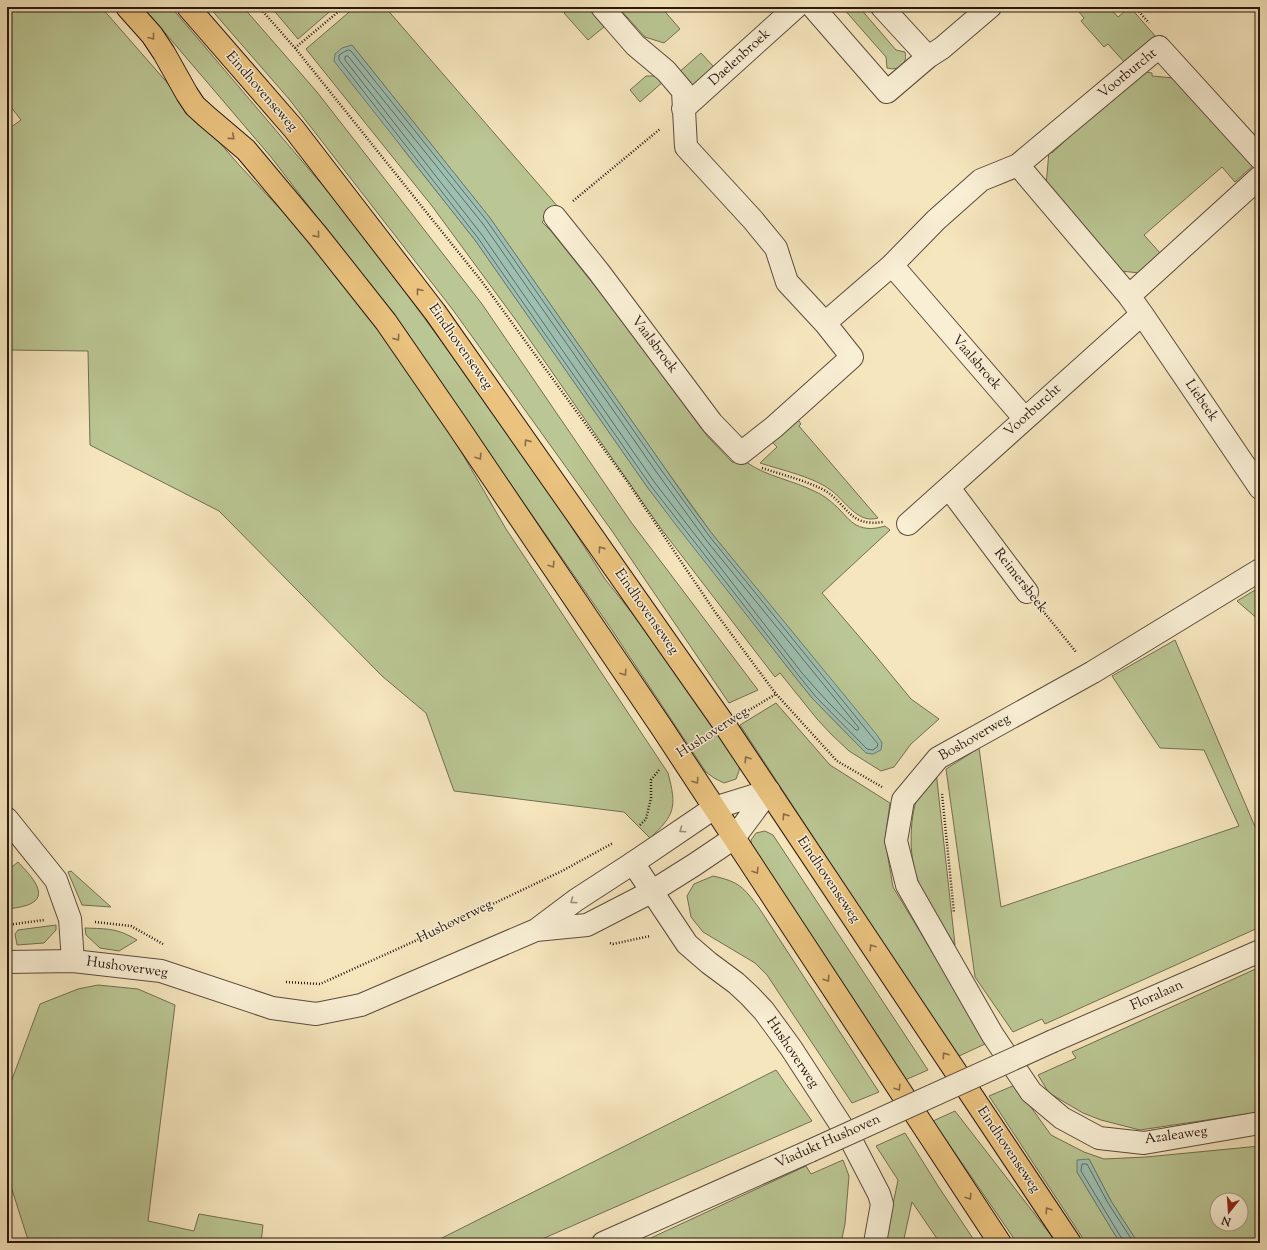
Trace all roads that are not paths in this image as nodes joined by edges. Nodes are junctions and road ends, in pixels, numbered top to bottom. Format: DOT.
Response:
graph roads {
  1 [pos="127,7"];
  2 [pos="188,7"];
  3 [pos="602,7"];
  4 [pos="796,7"];
  5 [pos="813,7"];
  6 [pos="882,7"];
  7 [pos="990,7"];
  8 [pos="928,57"];
  9 [pos="683,109"];
  10 [pos="1260,158"];
  11 [pos="1018,164"];
  12 [pos="1260,177"];
  13 [pos="555,217"];
  14 [pos="892,265"];
  15 [pos="1129,296"];
  16 [pos="1142,314"];
  17 [pos="825,323"];
  18 [pos="1025,419"];
  19 [pos="949,488"];
  20 [pos="1260,488"];
  21 [pos="908,524"];
  22 [pos="1260,570"];
  23 [pos="1027,592"];
  24 [pos="769,791"];
  25 [pos="714,808"];
  26 [pos="7,819"];
  27 [pos="734,838"];
  28 [pos="633,863"];
  29 [pos="651,892"];
  30 [pos="536,930"];
  31 [pos="1260,951"];
  32 [pos="73,961"];
  33 [pos="7,962"];
  34 [pos="992,1034"];
  35 [pos="1054,1041"];
  36 [pos="1260,1123"];
  37 [pos="603,1243"];
  38 [pos="875,1243"];
  39 [pos="1000,1243"];
  40 [pos="1070,1243"];
  1 -- 25 [label="main road, one-way"];
  24 -- 2 [label="main road, Eindhovenseweg, one-way"];
  3 -- 9 [label="street"];
  4 -- 9 [label="street, Daelenbroek"];
  5 -- 8 [label="street"];
  6 -- 8 [label="street"];
  7 -- 8 [label="street"];
  9 -- 17 [label="street"];
  10 -- 11 [label="street, Voorburcht"];
  11 -- 14 [label="street, Voorburcht"];
  11 -- 15 [label="street"];
  12 -- 15 [label="street"];
  13 -- 17 [label="street, Vaalsbroek"];
  14 -- 17 [label="street"];
  14 -- 18 [label="street, Vaalsbroek"];
  15 -- 16 [label="street"];
  16 -- 18 [label="street, Voorburcht"];
  16 -- 20 [label="street, Liebeek"];
  18 -- 19 [label="street, Voorburcht"];
  19 -- 21 [label="street, Voorburcht"];
  19 -- 23 [label="street, Reimersbeek"];
  22 -- 34 [label="street, Boshoverweg"];
  24 -- 25 [label="street, Hushoverweg"];
  24 -- 27 [label="street, Hushoverweg"];
  40 -- 24 [label="main road, Eindhovenseweg, one-way"];
  25 -- 27 [label="main road"];
  25 -- 28 [label="street, Hushoverweg, one-way"];
  26 -- 32 [label="street, Hushoverweg"];
  27 -- 29 [label="street, Hushoverweg"];
  27 -- 39 [label="main road, one-way"];
  28 -- 29 [label="street, Hushoverweg"];
  28 -- 30 [label="street, Hushoverweg, one-way"];
  29 -- 30 [label="street, Hushoverweg"];
  29 -- 38 [label="street, Hushoverweg"];
  30 -- 32 [label="street, Hushoverweg"];
  31 -- 35 [label="street, Floralaan"];
  32 -- 33 [label="street"];
  34 -- 36 [label="street, Azaleaweg"];
  35 -- 37 [label="street, Viadukt Hushoven, bridge"];
}
